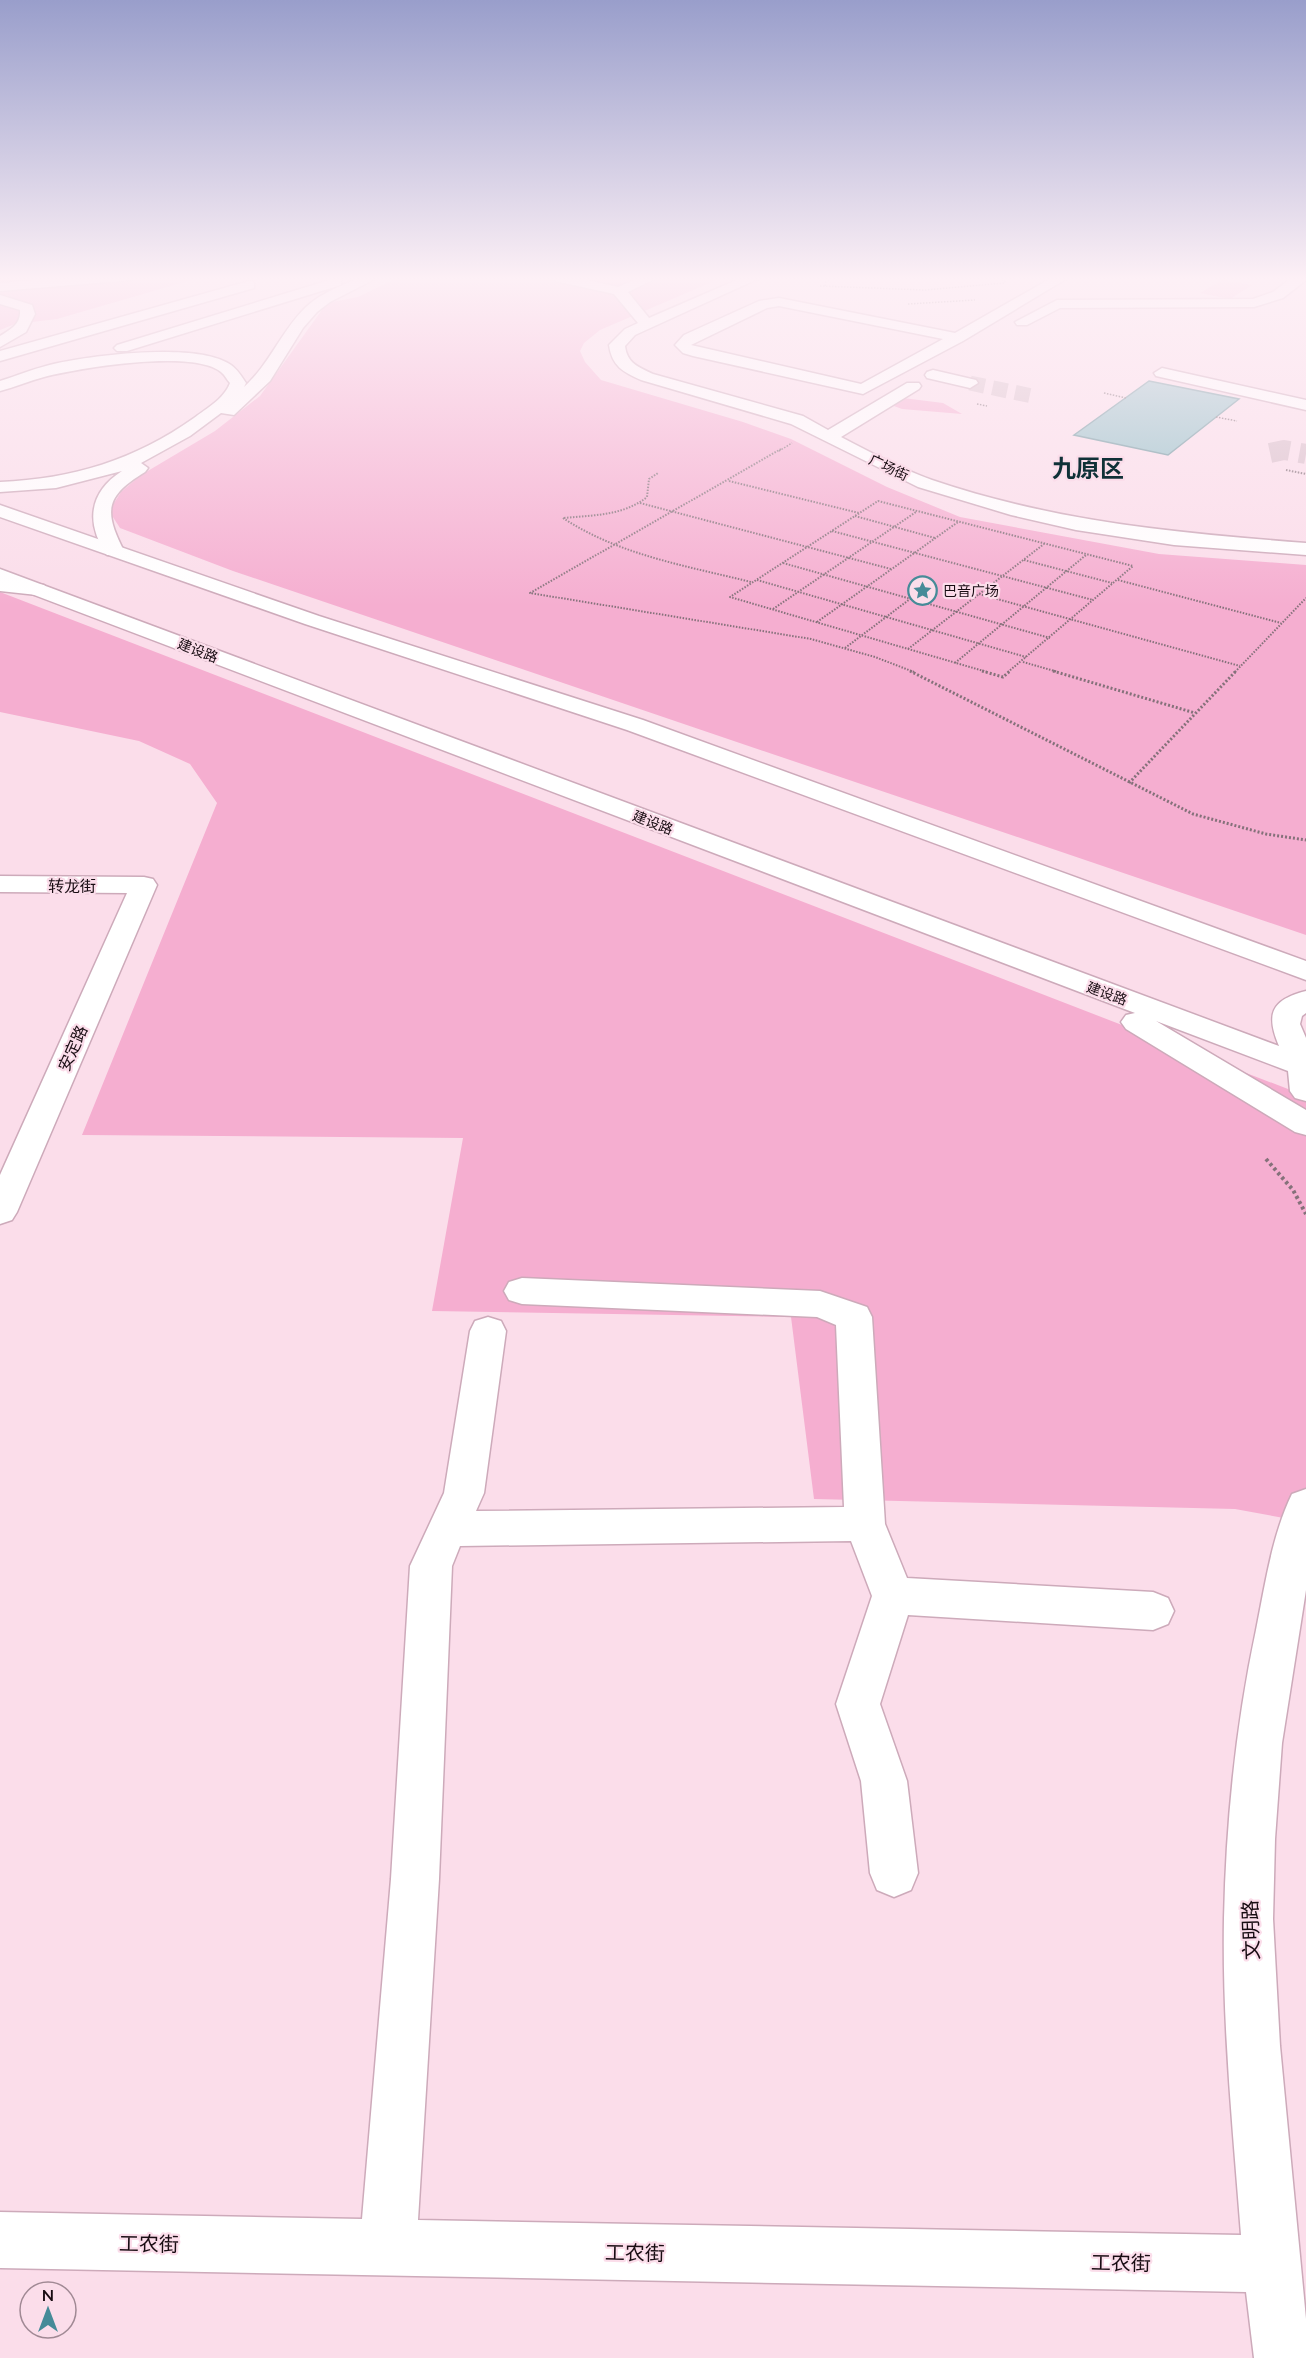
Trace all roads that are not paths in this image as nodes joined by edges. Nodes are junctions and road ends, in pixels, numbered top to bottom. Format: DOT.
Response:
graph roads {
  1 [pos="236,386"];
  2 [pos="255,386"];
  3 [pos="679,386"];
  4 [pos="849,386"];
  5 [pos="869,386"];
  6 [pos="914,386"];
  7 [pos="1221,386"];
  8 [pos="863,389"];
  9 [pos="886,402"];
  10 [pos="1306,405"];
  11 [pos="830,436"];
  12 [pos="0,487"];
  13 [pos="0,511"];
  14 [pos="1306,549"];
  15 [pos="114,550"];
  16 [pos="0,575"];
  17 [pos="0,585"];
  18 [pos="37,589"];
  19 [pos="0,884"];
  20 [pos="144,885"];
  21 [pos="1247,951"];
  22 [pos="1306,962"];
  23 [pos="1306,971"];
  24 [pos="1083,984"];
  25 [pos="1306,1000"];
  26 [pos="1305,1074"];
  27 [pos="1306,1124"];
  28 [pos="0,1212"];
  29 [pos="522,1291"];
  30 [pos="488,1330"];
  31 [pos="1306,1506"];
  32 [pos="865,1524"];
  33 [pos="448,1529"];
  34 [pos="893,1596"];
  35 [pos="1153,1611"];
  36 [pos="894,1872"];
  37 [pos="0,2240"];
  38 [pos="388,2248"];
  39 [pos="1269,2264"];
  40 [pos="1283,2358"];
  1 -- 12 [label="main road"];
  2 -- 15 [label="main road"];
  3 -- 11 [label="main road, 广场街"];
  4 -- 8 [label="main road"];
  5 -- 8 [label="main road"];
  6 -- 9 [label="main road"];
  7 -- 10 [label="main road"];
  8 -- 9 [label="main road"];
  9 -- 11 [label="main road"];
  11 -- 14 [label="main road, 广场街"];
  13 -- 15 [label="main road"];
  15 -- 21 [label="main road"];
  16 -- 18 [label="main road, 建设路"];
  17 -- 18 [label="main road"];
  18 -- 24 [label="main road, 建设路"];
  19 -- 20 [label="main road, 转龙街"];
  20 -- 28 [label="main road, 安定路"];
  21 -- 22 [label="main road"];
  21 -- 23 [label="main road"];
  24 -- 26 [label="main road, 建设路"];
  24 -- 27 [label="main road"];
  25 -- 26 [label="main road"];
  29 -- 32 [label="main road"];
  30 -- 33 [label="main road"];
  31 -- 39 [label="main road, 文明路"];
  32 -- 33 [label="main road"];
  32 -- 34 [label="main road"];
  33 -- 38 [label="main road"];
  34 -- 35 [label="main road"];
  34 -- 36 [label="main road"];
  37 -- 38 [label="main road, 工农街"];
  38 -- 39 [label="main road, 工农街"];
  39 -- 40 [label="main road, 文明路"];
}
